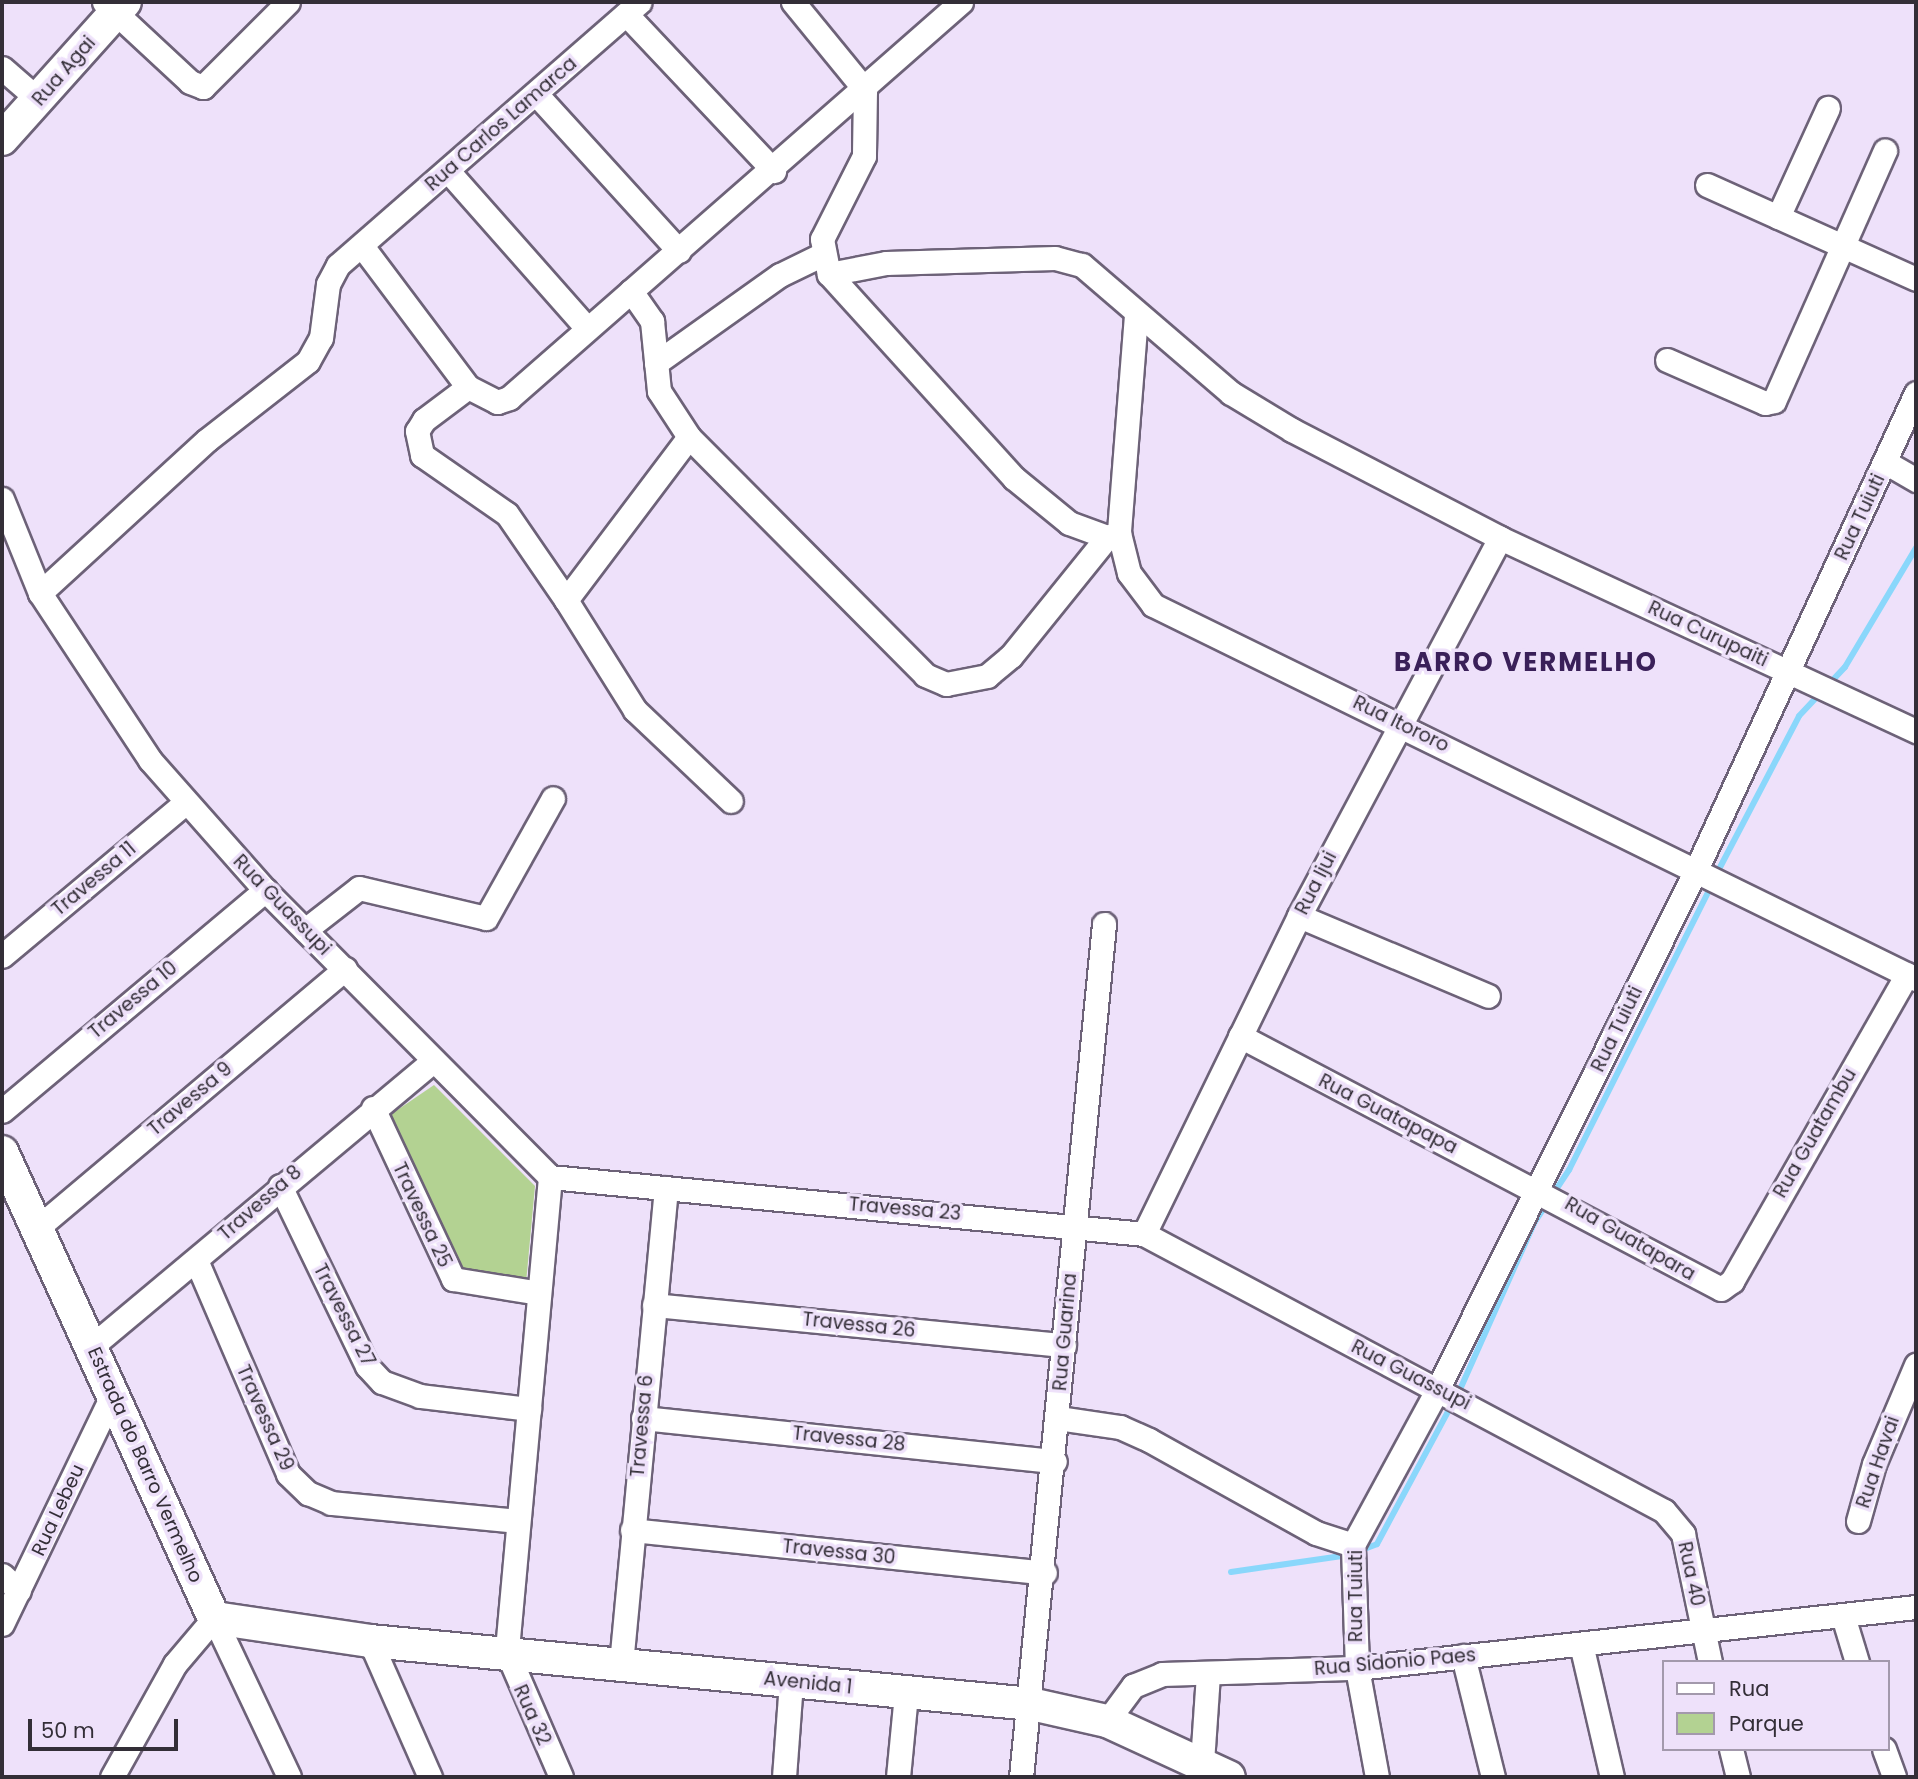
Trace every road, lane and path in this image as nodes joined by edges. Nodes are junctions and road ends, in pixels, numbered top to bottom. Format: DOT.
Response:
graph roads {
  1 [pos="288,2"];
  2 [pos="793,2"];
  3 [pos="956,3"];
  4 [pos="115,5"];
  5 [pos="633,8"];
  6 [pos="2,68"];
  7 [pos="865,90"];
  8 [pos="537,95"];
  9 [pos="39,100"];
  10 [pos="1828,108"];
  11 [pos="2,139"];
  12 [pos="1885,151"];
  13 [pos="448,171"];
  14 [pos="774,171"];
  15 [pos="1707,185"];
  16 [pos="1778,217"];
  17 [pos="362,246"];
  18 [pos="1846,247"];
  19 [pos="679,251"];
  20 [pos="825,264"];
  21 [pos="1916,279"];
  22 [pos="631,291"];
  23 [pos="1136,315"];
  24 [pos="586,327"];
  25 [pos="1667,360"];
  26 [pos="656,363"];
  27 [pos="468,387"];
  28 [pos="1916,393"];
  29 [pos="689,436"];
  30 [pos="1885,462"];
  31 [pos="1916,480"];
  32 [pos="2,499"];
  33 [pos="1113,535"];
  34 [pos="1500,538"];
  35 [pos="40,593"];
  36 [pos="566,600"];
  37 [pos="1789,671"];
  38 [pos="1399,722"];
  39 [pos="1916,731"];
  40 [pos="553,798"];
  41 [pos="731,802"];
  42 [pos="185,803"];
  43 [pos="1707,875"];
  44 [pos="264,890"];
  45 [pos="1299,916"];
  46 [pos="1104,923"];
  47 [pos="305,930"];
  48 [pos="2,956"];
  49 [pos="345,969"];
  50 [pos="1912,977"];
  51 [pos="1488,996"];
  52 [pos="1240,1036"];
  53 [pos="431,1063"];
  54 [pos="373,1108"];
  55 [pos="2,1111"];
  56 [pos="2,1152"];
  57 [pos="551,1177"];
  58 [pos="280,1186"];
  59 [pos="666,1188"];
  60 [pos="1550,1194"];
  61 [pos="1075,1223"];
  62 [pos="36,1229"];
  63 [pos="1144,1234"];
  64 [pos="196,1260"];
  65 [pos="1721,1289"];
  66 [pos="539,1293"];
  67 [pos="654,1305"];
  68 [pos="1064,1345"];
  69 [pos="92,1346"];
  70 [pos="1916,1365"];
  71 [pos="1445,1394"];
  72 [pos="112,1395"];
  73 [pos="529,1409"];
  74 [pos="643,1418"];
  75 [pos="1058,1418"];
  76 [pos="1055,1461"];
  77 [pos="1675,1520"];
  78 [pos="517,1521"];
  79 [pos="1858,1521"];
  80 [pos="632,1530"];
  81 [pos="1353,1554"];
  82 [pos="1045,1573"];
  83 [pos="2,1574"];
  84 [pos="19,1591"];
  85 [pos="1916,1606"];
  86 [pos="1843,1616"];
  87 [pos="214,1618"];
  88 [pos="2,1624"];
  89 [pos="1703,1629"];
  90 [pos="370,1641"];
  91 [pos="1581,1644"];
  92 [pos="507,1652"];
  93 [pos="1464,1656"];
  94 [pos="1710,1660"];
  95 [pos="1856,1660"];
  96 [pos="621,1664"];
  97 [pos="1357,1668"];
  98 [pos="1208,1675"];
  99 [pos="791,1682"];
  100 [pos="906,1694"];
  101 [pos="1031,1704"];
  102 [pos="1107,1721"];
  103 [pos="1732,1751"];
  104 [pos="1885,1751"];
  105 [pos="1211,1773"];
  106 [pos="112,1777"];
  107 [pos="288,1777"];
  108 [pos="430,1777"];
  109 [pos="561,1777"];
  110 [pos="783,1777"];
  111 [pos="898,1777"];
  112 [pos="1021,1777"];
  113 [pos="1377,1777"];
  114 [pos="1493,1777"];
  115 [pos="1612,1777"];
  116 [pos="1738,1777"];
  117 [pos="1894,1777"];
  1 -- 4 [label="street"];
  2 -- 7 [label="street"];
  3 -- 7 [label="street"];
  4 -- 9 [label="street, Rua Agai"];
  5 -- 8 [label="street, Rua Carlos Lamarca"];
  5 -- 14 [label="street"];
  6 -- 9 [label="street"];
  7 -- 14 [label="street"];
  7 -- 20 [label="street"];
  8 -- 13 [label="street, Rua Carlos Lamarca"];
  8 -- 19 [label="street"];
  9 -- 11 [label="street, Rua Agai"];
  10 -- 16 [label="street"];
  12 -- 18 [label="street"];
  13 -- 17 [label="street, Rua Carlos Lamarca"];
  13 -- 24 [label="street"];
  14 -- 19 [label="street"];
  15 -- 16 [label="street"];
  16 -- 18 [label="street"];
  17 -- 27 [label="street"];
  17 -- 35 [label="street, Rua Carlos Lamarca"];
  18 -- 21 [label="street"];
  18 -- 25 [label="street"];
  19 -- 22 [label="street"];
  20 -- 23 [label="street, Rua Curupaiti"];
  20 -- 26 [label="street, Rua Curupaiti"];
  20 -- 33 [label="street"];
  22 -- 24 [label="street"];
  22 -- 26 [label="street"];
  23 -- 33 [label="street, Rua Itororo"];
  23 -- 34 [label="street, Rua Curupaiti"];
  24 -- 27 [label="street"];
  26 -- 29 [label="street"];
  27 -- 36 [label="street"];
  28 -- 30 [label="street, Rua Tuiuti"];
  29 -- 33 [label="street"];
  29 -- 36 [label="street"];
  30 -- 31 [label="street"];
  30 -- 37 [label="street, Rua Tuiuti"];
  32 -- 35 [label="street, Rua Guassupi"];
  33 -- 38 [label="street, Rua Itororo"];
  34 -- 37 [label="street, Rua Curupaiti"];
  34 -- 38 [label="street, Rua Ijui"];
  35 -- 42 [label="street, Rua Guassupi"];
  36 -- 41 [label="street"];
  37 -- 39 [label="street, Rua Curupaiti"];
  37 -- 43 [label="street, Rua Tuiuti"];
  38 -- 43 [label="street, Rua Itororo"];
  38 -- 45 [label="street, Rua Ijui"];
  40 -- 47 [label="street"];
  42 -- 44 [label="street, Rua Guassupi"];
  42 -- 48 [label="street, Travessa 11"];
  43 -- 50 [label="street, Rua Itororo"];
  43 -- 60 [label="street, Rua Tuiuti"];
  44 -- 47 [label="street, Rua Guassupi"];
  44 -- 55 [label="street, Travessa 10"];
  45 -- 51 [label="street"];
  45 -- 52 [label="street, Rua Ijui"];
  46 -- 61 [label="street, Rua Guarina"];
  47 -- 49 [label="street, Rua Guassupi"];
  49 -- 53 [label="street, Rua Guassupi"];
  49 -- 62 [label="street, Travessa 9"];
  50 -- 65 [label="street, Rua Guatambu"];
  52 -- 60 [label="street, Rua Guatapapa"];
  52 -- 63 [label="street, Rua Ijui"];
  53 -- 54 [label="street, Travessa 8"];
  53 -- 57 [label="street, Rua Guassupi"];
  54 -- 58 [label="street, Travessa 8"];
  54 -- 66 [label="street, Travessa 25"];
  56 -- 62 [label="street, Estrada do Barro Vermelho"];
  57 -- 59 [label="street"];
  57 -- 66 [label="street"];
  58 -- 64 [label="street, Travessa 8"];
  58 -- 73 [label="street, Travessa 27"];
  59 -- 61 [label="street, Travessa 23"];
  59 -- 67 [label="street, Travessa 6"];
  60 -- 65 [label="street, Rua Guatapara"];
  60 -- 71 [label="street, Rua Tuiuti"];
  61 -- 63 [label="street, Travessa 23"];
  61 -- 68 [label="street, Rua Guarina"];
  62 -- 69 [label="street, Estrada do Barro Vermelho"];
  63 -- 71 [label="street, Rua Guassupi"];
  64 -- 69 [label="street, Travessa 8"];
  64 -- 78 [label="street, Travessa 29"];
  66 -- 73 [label="street"];
  67 -- 68 [label="street, Travessa 26"];
  67 -- 74 [label="street, Travessa 6"];
  68 -- 75 [label="street, Rua Guarina"];
  69 -- 72 [label="street, Estrada do Barro Vermelho"];
  70 -- 79 [label="street, Rua Havai"];
  71 -- 77 [label="street, Rua Guassupi"];
  71 -- 81 [label="street, Rua Tuiuti"];
  72 -- 84 [label="street, Rua Lebeu"];
  72 -- 87 [label="street, Estrada do Barro Vermelho"];
  73 -- 78 [label="street"];
  74 -- 76 [label="street, Travessa 28"];
  74 -- 80 [label="street, Travessa 6"];
  75 -- 76 [label="street"];
  75 -- 81 [label="street, Rua Guarina"];
  76 -- 82 [label="street"];
  77 -- 89 [label="street, Rua 40"];
  78 -- 92 [label="street"];
  80 -- 82 [label="street, Travessa 30"];
  80 -- 96 [label="street, Travessa 6"];
  81 -- 97 [label="street, Rua Tuiuti"];
  82 -- 101 [label="street"];
  83 -- 84 [label="street"];
  84 -- 88 [label="street, Rua Lebeu"];
  85 -- 86 [label="street, Rua Sidonio Paes"];
  86 -- 89 [label="street, Rua Sidonio Paes"];
  86 -- 95 [label="street"];
  87 -- 90 [label="street, Avenida 1"];
  87 -- 106 [label="street"];
  87 -- 107 [label="street, Estrada do Barro Vermelho"];
  89 -- 91 [label="street, Rua Sidonio Paes"];
  89 -- 94 [label="street"];
  90 -- 92 [label="street, Avenida 1"];
  90 -- 108 [label="street"];
  91 -- 93 [label="street, Rua Sidonio Paes"];
  91 -- 115 [label="street"];
  92 -- 96 [label="street, Avenida 1"];
  92 -- 109 [label="street, Rua 32"];
  93 -- 97 [label="street, Rua Sidonio Paes"];
  93 -- 114 [label="street"];
  96 -- 99 [label="street, Avenida 1"];
  97 -- 98 [label="street, Rua Sidonio Paes"];
  97 -- 113 [label="street, Rua Tuiuti"];
  98 -- 102 [label="street, Rua Sidonio Paes"];
  98 -- 105 [label="street"];
  99 -- 100 [label="street, Avenida 1"];
  99 -- 110 [label="street"];
  100 -- 101 [label="street, Avenida 1"];
  100 -- 111 [label="street"];
  101 -- 102 [label="street, Avenida 1"];
  101 -- 112 [label="street"];
  102 -- 105 [label="street, Avenida 1"];
  103 -- 116 [label="street"];
  104 -- 117 [label="street"];
}
